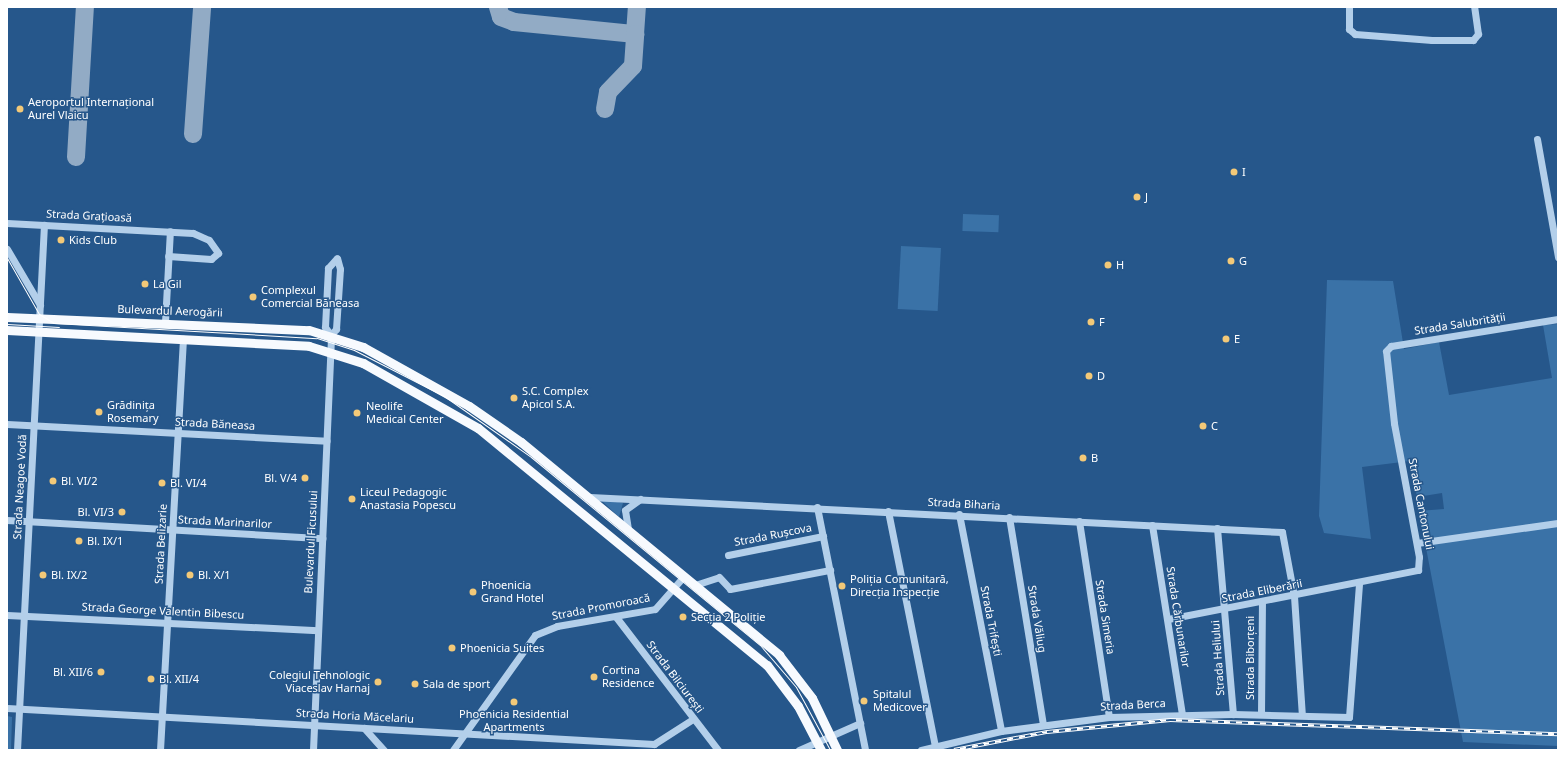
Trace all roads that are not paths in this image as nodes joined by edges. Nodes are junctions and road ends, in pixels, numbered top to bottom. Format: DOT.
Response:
graph roads {
  1 [pos="1349,7"];
  2 [pos="1474,7"];
  3 [pos="1537,139"];
  4 [pos="7,223"];
  5 [pos="44,225"];
  6 [pos="170,231"];
  7 [pos="7,249"];
  8 [pos="168,256"];
  9 [pos="1558,257"];
  10 [pos="40,305"];
  11 [pos="7,317"];
  12 [pos="39,318"];
  13 [pos="1558,319"];
  14 [pos="165,322"];
  15 [pos="7,330"];
  16 [pos="39,331"];
  17 [pos="331,335"];
  18 [pos="183,339"];
  19 [pos="331,350"];
  20 [pos="1385,368"];
  21 [pos="7,424"];
  22 [pos="35,426"];
  23 [pos="178,433"];
  24 [pos="327,441"];
  25 [pos="590,497"];
  26 [pos="644,498"];
  27 [pos="817,507"];
  28 [pos="888,511"];
  29 [pos="959,514"];
  30 [pos="1009,517"];
  31 [pos="7,520"];
  32 [pos="30,521"];
  33 [pos="1079,521"];
  34 [pos="1558,524"];
  35 [pos="1152,525"];
  36 [pos="1218,528"];
  37 [pos="628,529"];
  38 [pos="172,530"];
  39 [pos="823,536"];
  40 [pos="322,538"];
  41 [pos="1417,542"];
  42 [pos="728,555"];
  43 [pos="830,570"];
  44 [pos="684,576"];
  45 [pos="1359,584"];
  46 [pos="695,585"];
  47 [pos="674,588"];
  48 [pos="1294,596"];
  49 [pos="1262,602"];
  50 [pos="1225,609"];
  51 [pos="7,615"];
  52 [pos="24,616"];
  53 [pos="616,617"];
  54 [pos="1168,619"];
  55 [pos="167,623"];
  56 [pos="318,630"];
  57 [pos="7,708"];
  58 [pos="19,708"];
  59 [pos="1182,714"];
  60 [pos="1233,714"];
  61 [pos="1261,714"];
  62 [pos="1302,715"];
  63 [pos="162,716"];
  64 [pos="1109,717"];
  65 [pos="693,719"];
  66 [pos="860,723"];
  67 [pos="1042,724"];
  68 [pos="314,725"];
  69 [pos="364,728"];
  70 [pos="1002,731"];
  71 [pos="466,734"];
  72 [pos="935,746"];
  73 [pos="17,750"];
  74 [pos="160,750"];
  75 [pos="313,750"];
  76 [pos="384,750"];
  77 [pos="453,750"];
  78 [pos="718,750"];
  79 [pos="799,750"];
  80 [pos="821,750"];
  81 [pos="836,750"];
  82 [pos="865,750"];
  83 [pos="921,750"];
  1 -- 2 [label="street"];
  3 -- 9 [label="street"];
  4 -- 5 [label="street, Strada Grațioasă"];
  5 -- 6 [label="street, Strada Grațioasă"];
  5 -- 10 [label="street, Strada Neagoe Vodă"];
  6 -- 8 [label="street"];
  6 -- 8 [label="street, Strada Grațioasă"];
  7 -- 10 [label="street"];
  8 -- 14 [label="street"];
  10 -- 12 [label="street, Strada Neagoe Vodă"];
  11 -- 12 [label="main road, Bulevardul Aerogării"];
  12 -- 14 [label="main road, Bulevardul Aerogării"];
  12 -- 16 [label="street, Strada Neagoe Vodă"];
  13 -- 20 [label="street, Strada Salubrității"];
  14 -- 17 [label="main road, Bulevardul Aerogării"];
  15 -- 16 [label="main road"];
  16 -- 18 [label="main road"];
  16 -- 22 [label="street, Strada Neagoe Vodă"];
  17 -- 17 [label="street, Bulevardul Ficusului"];
  17 -- 19 [label="street, Bulevardul Ficusului"];
  17 -- 25 [label="main road, Bulevardul Aerogării"];
  18 -- 19 [label="main road"];
  18 -- 23 [label="street, Strada Belizarie"];
  19 -- 24 [label="street, Bulevardul Ficusului"];
  19 -- 47 [label="main road"];
  20 -- 41 [label="street, Strada Cantonului"];
  21 -- 22 [label="street, Strada Băneasa"];
  22 -- 23 [label="street, Strada Băneasa"];
  22 -- 32 [label="street, Strada Neagoe Vodă"];
  23 -- 24 [label="street, Strada Băneasa"];
  23 -- 38 [label="street, Strada Belizarie"];
  24 -- 40 [label="street, Bulevardul Ficusului"];
  25 -- 26 [label="street, Strada Biharia"];
  25 -- 37 [label="main road, Bulevardul Aerogării"];
  26 -- 27 [label="street, Strada Biharia"];
  26 -- 37 [label="street"];
  27 -- 28 [label="street, Strada Biharia"];
  27 -- 39 [label="street"];
  28 -- 29 [label="street, Strada Biharia"];
  28 -- 72 [label="street"];
  29 -- 30 [label="street, Strada Biharia"];
  29 -- 70 [label="street, Strada Trifești"];
  30 -- 33 [label="street, Strada Biharia"];
  30 -- 67 [label="street, Strada Văliug"];
  31 -- 32 [label="street, Strada Marinarilor"];
  32 -- 38 [label="street, Strada Marinarilor"];
  32 -- 52 [label="street, Strada Neagoe Vodă"];
  33 -- 35 [label="street, Strada Biharia"];
  33 -- 64 [label="street, Strada Simeria"];
  34 -- 41 [label="street"];
  35 -- 36 [label="street, Strada Biharia"];
  35 -- 54 [label="street, Strada Cărbunarilor"];
  36 -- 48 [label="street, Strada Biharia"];
  36 -- 50 [label="street, Strada Heliului"];
  37 -- 44 [label="main road, Bulevardul Aerogării"];
  38 -- 40 [label="street, Strada Marinarilor"];
  38 -- 55 [label="street, Strada Belizarie"];
  39 -- 42 [label="street, Strada Rușcova"];
  39 -- 43 [label="street"];
  40 -- 56 [label="street, Bulevardul Ficusului"];
  41 -- 45 [label="street, Strada Cantonului"];
  43 -- 46 [label="street"];
  43 -- 66 [label="street"];
  44 -- 46 [label="main road, Bulevardul Aerogării"];
  44 -- 47 [label="street, Strada Promoroacă"];
  45 -- 48 [label="street, Strada Eliberării"];
  45 -- 62 [label="street, Strada Berca"];
  46 -- 81 [label="main road, Bulevardul Aerogării, bridge"];
  47 -- 53 [label="street, Strada Promoroacă"];
  47 -- 80 [label="main road, bridge"];
  48 -- 49 [label="street, Strada Eliberării"];
  48 -- 62 [label="street"];
  49 -- 50 [label="street, Strada Eliberării"];
  49 -- 61 [label="street, Strada Biborțeni"];
  50 -- 54 [label="street, Strada Eliberării"];
  50 -- 60 [label="street, Strada Heliului"];
  51 -- 52 [label="street, Strada George Valentin Bibescu"];
  52 -- 55 [label="street, Strada George Valentin Bibescu"];
  52 -- 58 [label="street, Strada Neagoe Vodă"];
  53 -- 65 [label="street, Strada Bilciurești"];
  53 -- 71 [label="street, Strada Promoroacă"];
  54 -- 59 [label="street, Strada Cărbunarilor"];
  55 -- 56 [label="street, Strada George Valentin Bibescu"];
  55 -- 63 [label="street, Strada Belizarie"];
  56 -- 68 [label="street, Bulevardul Ficusului"];
  57 -- 58 [label="street, Strada Horia Măcelariu"];
  58 -- 63 [label="street, Strada Horia Măcelariu"];
  58 -- 73 [label="street, Strada Neagoe Vodă"];
  59 -- 60 [label="street, Strada Berca"];
  59 -- 64 [label="street, Strada Berca"];
  60 -- 61 [label="street, Strada Berca"];
  61 -- 62 [label="street, Strada Berca"];
  63 -- 68 [label="street, Strada Horia Măcelariu"];
  63 -- 74 [label="street, Strada Belizarie"];
  64 -- 67 [label="street, Strada Berca"];
  65 -- 71 [label="street, Strada Horia Măcelariu"];
  65 -- 78 [label="street, Strada Bilciurești"];
  66 -- 79 [label="street"];
  66 -- 82 [label="street"];
  67 -- 70 [label="street, Strada Berca"];
  68 -- 69 [label="street, Strada Horia Măcelariu"];
  68 -- 75 [label="street, Bulevardul Ficusului"];
  69 -- 71 [label="street, Strada Horia Măcelariu"];
  69 -- 76 [label="street"];
  70 -- 72 [label="street, Strada Berca"];
  71 -- 77 [label="street, Strada Promoroacă"];
  72 -- 83 [label="street, Strada Berca"];
}
